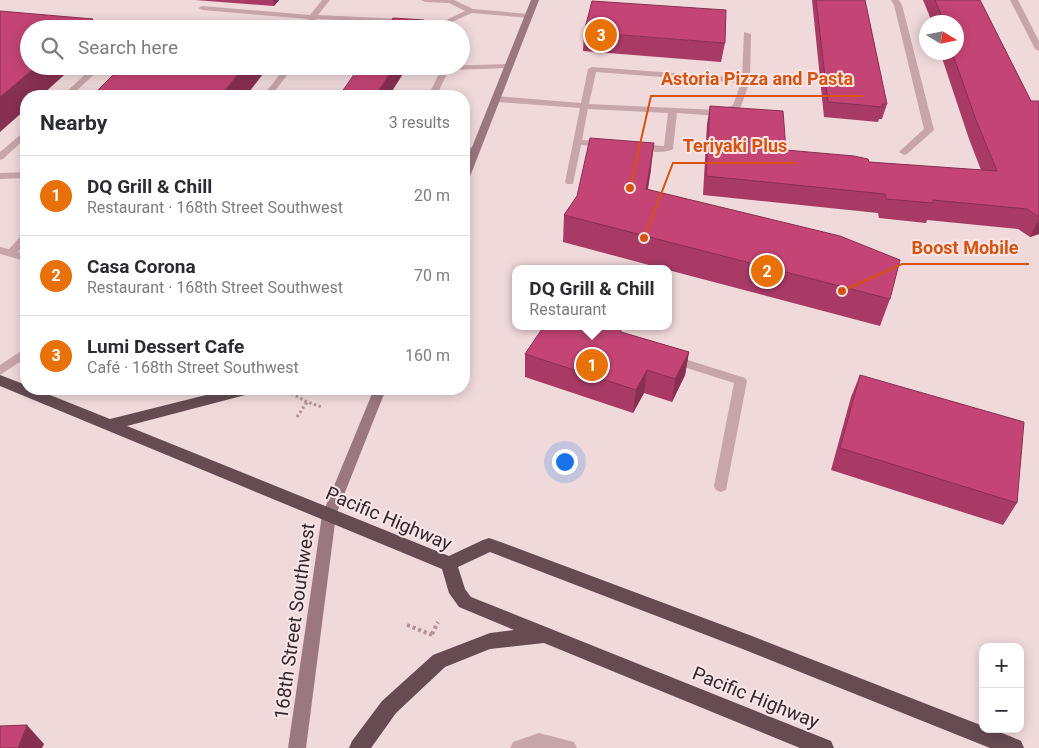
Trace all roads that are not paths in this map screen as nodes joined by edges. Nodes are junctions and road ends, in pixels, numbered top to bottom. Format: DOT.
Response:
graph roads {
  1 [pos="326,0"];
  2 [pos="425,0"];
  3 [pos="535,0"];
  4 [pos="895,0"];
  5 [pos="1014,0"];
  6 [pos="202,8"];
  7 [pos="471,11"];
  8 [pos="529,16"];
  9 [pos="312,17"];
  10 [pos="312,20"];
  11 [pos="378,20"];
  12 [pos="451,20"];
  13 [pos="747,34"];
  14 [pos="1039,49"];
  15 [pos="509,66"];
  16 [pos="470,67"];
  17 [pos="89,75"];
  18 [pos="283,75"];
  19 [pos="442,75"];
  20 [pos="746,81"];
  21 [pos="73,90"];
  22 [pos="272,90"];
  23 [pos="435,90"];
  24 [pos="496,99"];
  25 [pos="585,106"];
  26 [pos="672,111"];
  27 [pos="20,139"];
  28 [pos="578,142"];
  29 [pos="614,145"];
  30 [pos="632,146"];
  31 [pos="470,150"];
  32 [pos="475,150"];
  33 [pos="904,152"];
  34 [pos="0,157"];
  35 [pos="470,163"];
  36 [pos="20,175"];
  37 [pos="0,176"];
  38 [pos="570,182"];
  39 [pos="20,242"];
  40 [pos="5,252"];
  41 [pos="20,256"];
  42 [pos="660,355"];
  43 [pos="20,356"];
  44 [pos="0,371"];
  45 [pos="0,380"];
  46 [pos="20,388"];
  47 [pos="37,395"];
  48 [pos="225,395"];
  49 [pos="378,395"];
  50 [pos="109,424"];
  51 [pos="721,486"];
  52 [pos="329,515"];
  53 [pos="449,564"];
  54 [pos="546,634"];
  55 [pos="794,742"];
  56 [pos="297,748"];
  57 [pos="359,748"];
  58 [pos="519,748"];
  59 [pos="568,748"];
  60 [pos="824,748"];
  61 [pos="1014,748"];
  1 -- 9 [label="street"];
  2 -- 7 [label="street"];
  3 -- 8 [label="main road"];
  4 -- 33 [label="street"];
  5 -- 14 [label="street"];
  6 -- 9 [label="street"];
  7 -- 8 [label="street"];
  7 -- 12 [label="street"];
  8 -- 15 [label="main road"];
  9 -- 10 [label="street"];
  9 -- 11 [label="street"];
  13 -- 20 [label="street"];
  15 -- 16 [label="street"];
  15 -- 24 [label="main road"];
  17 -- 21 [label="street"];
  18 -- 22 [label="street"];
  19 -- 23 [label="street"];
  20 -- 25 [label="street"];
  20 -- 26 [label="street"];
  24 -- 25 [label="street"];
  24 -- 32 [label="main road"];
  25 -- 26 [label="street"];
  25 -- 28 [label="street"];
  26 -- 30 [label="street"];
  27 -- 34 [label="street"];
  28 -- 29 [label="street"];
  28 -- 38 [label="street"];
  31 -- 32 [label="street"];
  32 -- 35 [label="main road"];
  36 -- 37 [label="street"];
  39 -- 40 [label="street"];
  40 -- 41 [label="street"];
  42 -- 51 [label="street"];
  43 -- 44 [label="street"];
  45 -- 46 [label="highway, Pacific Highway"];
  47 -- 50 [label="highway, Pacific Highway"];
  48 -- 50 [label="highway"];
  49 -- 52 [label="main road, 168th Street Southwest"];
  50 -- 52 [label="highway, Pacific Highway"];
  52 -- 53 [label="highway, Pacific Highway"];
  52 -- 56 [label="main road, 168th Street Southwest"];
  53 -- 54 [label="highway, Pacific Highway"];
  53 -- 61 [label="highway"];
  54 -- 55 [label="highway, Pacific Highway"];
  54 -- 57 [label="highway"];
  55 -- 60 [label="highway, Pacific Highway"];
  58 -- 59 [label="street"];
}
